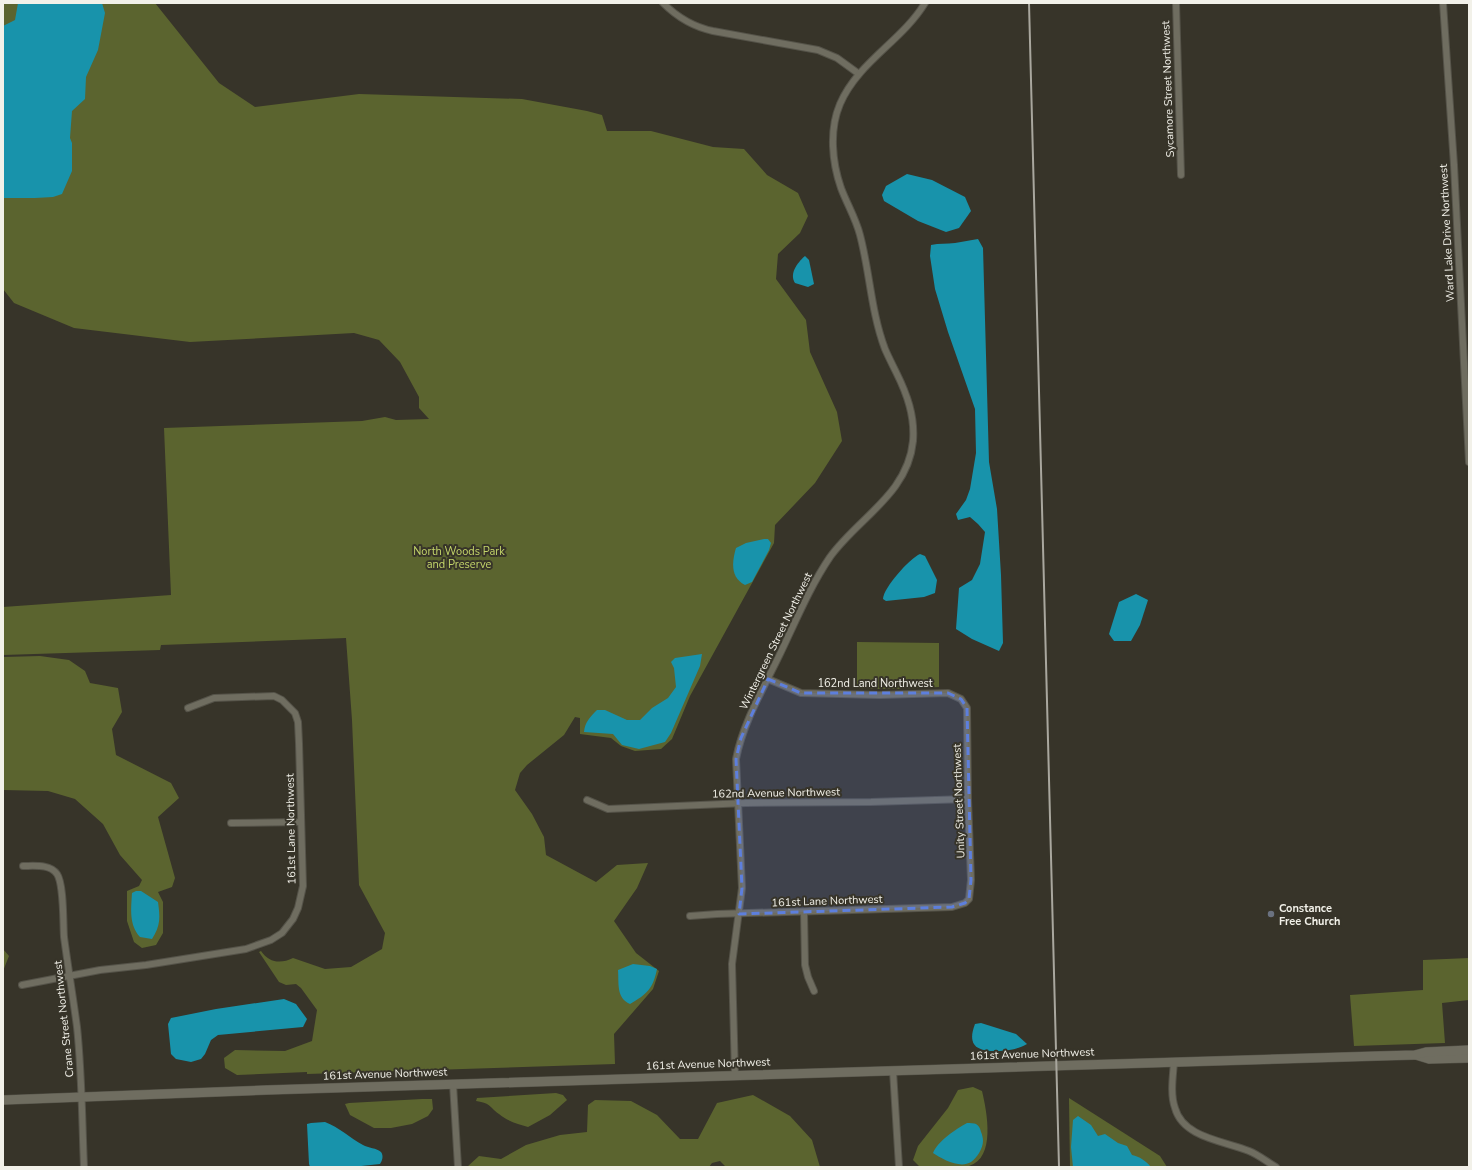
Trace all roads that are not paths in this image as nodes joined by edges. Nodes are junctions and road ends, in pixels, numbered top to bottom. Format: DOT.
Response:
graph roads {
  1 [pos="663,3"];
  2 [pos="925,3"];
  3 [pos="1176,3"];
  4 [pos="1443,3"];
  5 [pos="859,74"];
  6 [pos="1181,174"];
  7 [pos="1469,462"];
  8 [pos="768,679"];
  9 [pos="961,698"];
  10 [pos="188,708"];
  11 [pos="968,799"];
  12 [pos="587,800"];
  13 [pos="737,803"];
  14 [pos="301,822"];
  15 [pos="231,823"];
  16 [pos="23,866"];
  17 [pos="965,903"];
  18 [pos="804,912"];
  19 [pos="739,914"];
  20 [pos="690,916"];
  21 [pos="70,976"];
  22 [pos="22,985"];
  23 [pos="814,991"];
  24 [pos="1469,1050"];
  25 [pos="1415,1055"];
  26 [pos="1469,1058"];
  27 [pos="1174,1062"];
  28 [pos="893,1071"];
  29 [pos="735,1075"];
  30 [pos="453,1084"];
  31 [pos="81,1097"];
  32 [pos="3,1100"];
  33 [pos="84,1167"];
  34 [pos="458,1167"];
  35 [pos="899,1167"];
  36 [pos="1276,1167"];
  1 -- 5 [label="street"];
  2 -- 5 [label="street, Wintergreen Street Northwest"];
  3 -- 6 [label="street, Sycamore Street Northwest"];
  4 -- 7 [label="street, Ward Lake Drive Northwest"];
  5 -- 8 [label="street, Wintergreen Street Northwest"];
  8 -- 9 [label="street, 162nd Land Northwest"];
  8 -- 13 [label="street, Wintergreen Street Northwest"];
  9 -- 11 [label="street, Unity Street Northwest"];
  10 -- 14 [label="street, 161st Lane Northwest"];
  11 -- 13 [label="street, 162nd Avenue Northwest"];
  11 -- 17 [label="street, Unity Street Northwest"];
  12 -- 13 [label="street, 162nd Avenue Northwest"];
  13 -- 19 [label="street, Wintergreen Street Northwest"];
  14 -- 15 [label="street"];
  14 -- 21 [label="street, 161st Lane Northwest"];
  16 -- 21 [label="street, Crane Street Northwest"];
  17 -- 18 [label="street, 161st Lane Northwest"];
  18 -- 19 [label="street, 161st Lane Northwest"];
  18 -- 23 [label="street"];
  19 -- 20 [label="street, 161st Lane Northwest"];
  19 -- 29 [label="street, Wintergreen Street Northwest"];
  21 -- 22 [label="street, 161st Lane Northwest"];
  21 -- 31 [label="street, Crane Street Northwest"];
  24 -- 25 [label="main road, 161st Avenue Northwest"];
  25 -- 26 [label="main road, 161st Avenue Northwest"];
  25 -- 27 [label="main road, 161st Avenue Northwest"];
  27 -- 28 [label="main road, 161st Avenue Northwest"];
  27 -- 36 [label="street"];
  28 -- 29 [label="main road, 161st Avenue Northwest"];
  28 -- 35 [label="street"];
  29 -- 30 [label="main road, 161st Avenue Northwest"];
  30 -- 31 [label="main road, 161st Avenue Northwest"];
  30 -- 34 [label="street"];
  31 -- 32 [label="main road, 161st Avenue Northwest"];
  31 -- 33 [label="street, Crane Street Northwest"];
}
